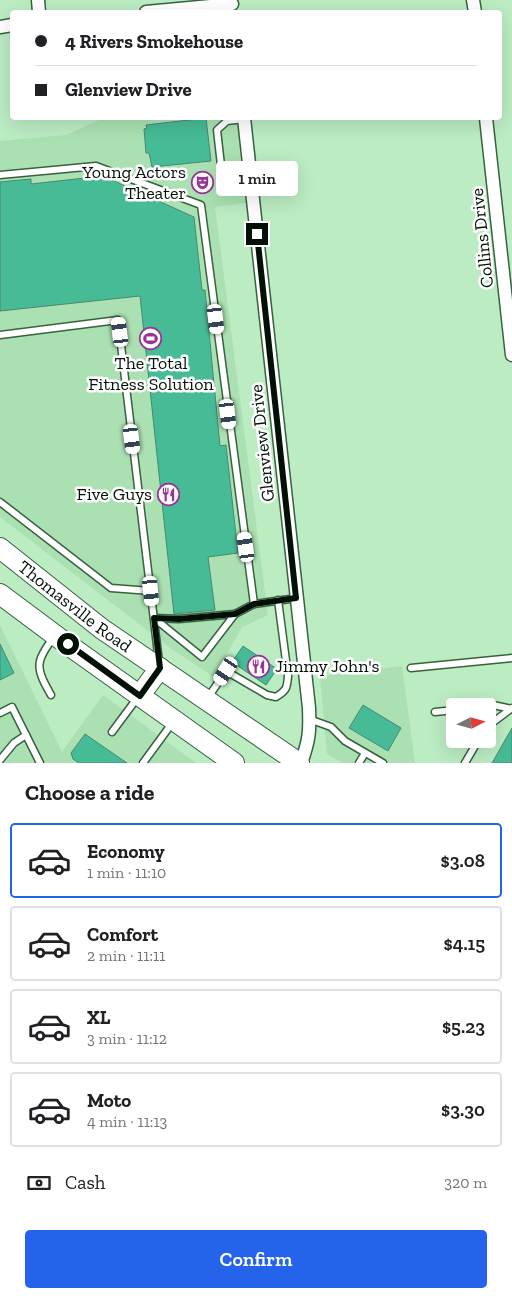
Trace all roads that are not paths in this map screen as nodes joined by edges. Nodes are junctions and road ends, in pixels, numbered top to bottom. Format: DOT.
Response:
graph roads {
  1 [pos="232,6"];
  2 [pos="175,10"];
  3 [pos="233,120"];
  4 [pos="244,120"];
  5 [pos="486,120"];
  6 [pos="0,175"];
  7 [pos="251,177"];
  8 [pos="0,335"];
  9 [pos="512,355"];
  10 [pos="0,502"];
  11 [pos="0,548"];
  12 [pos="151,591"];
  13 [pos="0,594"];
  14 [pos="296,598"];
  15 [pos="278,600"];
  16 [pos="254,604"];
  17 [pos="235,614"];
  18 [pos="154,618"];
  19 [pos="55,635"];
  20 [pos="512,658"];
  21 [pos="160,668"];
  22 [pos="411,668"];
  23 [pos="51,695"];
  24 [pos="140,696"];
  25 [pos="207,700"];
  26 [pos="496,705"];
  27 [pos="512,708"];
  28 [pos="446,711"];
  29 [pos="435,712"];
  30 [pos="0,713"];
  31 [pos="309,719"];
  32 [pos="496,720"];
  33 [pos="174,721"];
  34 [pos="112,732"];
  35 [pos="26,735"];
  36 [pos="474,748"];
  37 [pos="365,753"];
  38 [pos="0,760"];
  39 [pos="40,763"];
  40 [pos="143,763"];
  41 [pos="234,763"];
  42 [pos="300,763"];
  43 [pos="359,763"];
  44 [pos="383,763"];
  45 [pos="465,763"];
  1 -- 2 [label="street"];
  3 -- 7 [label="lane"];
  4 -- 7 [label="street, Glenview Drive"];
  5 -- 9 [label="street, Collins Drive"];
  6 -- 16 [label="lane"];
  7 -- 14 [label="street, Glenview Drive"];
  8 -- 12 [label="lane"];
  10 -- 12 [label="lane"];
  11 -- 21 [label="main road, Thomasville Road"];
  12 -- 18 [label="lane"];
  13 -- 19 [label="main road, Thomasville Road"];
  14 -- 15 [label="lane"];
  14 -- 31 [label="street, Glenview Drive"];
  15 -- 16 [label="lane"];
  15 -- 25 [label="lane"];
  16 -- 17 [label="lane"];
  17 -- 18 [label="lane"];
  17 -- 18 [label="lane"];
  18 -- 21 [label="lane"];
  19 -- 23 [label="lane"];
  19 -- 24 [label="main road, Thomasville Road"];
  20 -- 22 [label="lane"];
  21 -- 24 [label="main road"];
  21 -- 25 [label="main road, Thomasville Road"];
  24 -- 33 [label="main road, Thomasville Road"];
  24 -- 34 [label="lane"];
  25 -- 42 [label="main road, Thomasville Road"];
  26 -- 27 [label="lane"];
  27 -- 32 [label="lane"];
  28 -- 29 [label="lane"];
  30 -- 35 [label="lane"];
  31 -- 37 [label="lane"];
  31 -- 42 [label="street, Glenview Drive"];
  33 -- 40 [label="lane"];
  33 -- 41 [label="main road, Thomasville Road"];
  35 -- 38 [label="lane"];
  35 -- 39 [label="lane"];
  36 -- 45 [label="lane"];
  37 -- 43 [label="lane"];
  37 -- 44 [label="lane"];
}
